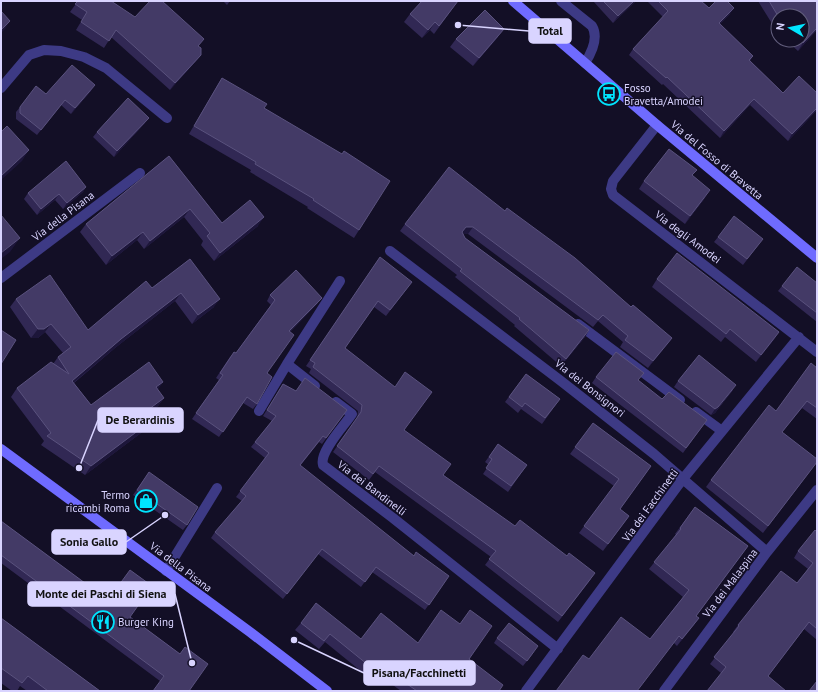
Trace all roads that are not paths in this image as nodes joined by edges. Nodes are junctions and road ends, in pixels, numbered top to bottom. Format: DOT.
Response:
graph roads {
  1 [pos="514,1"];
  2 [pos="561,1"];
  3 [pos="585,62"];
  4 [pos="1,88"];
  5 [pos="167,118"];
  6 [pos="657,125"];
  7 [pos="140,173"];
  8 [pos="390,251"];
  9 [pos="817,258"];
  10 [pos="1,278"];
  11 [pos="340,281"];
  12 [pos="571,319"];
  13 [pos="799,337"];
  14 [pos="817,352"];
  15 [pos="287,364"];
  16 [pos="260,410"];
  17 [pos="722,431"];
  18 [pos="1,449"];
  19 [pos="682,480"];
  20 [pos="217,488"];
  21 [pos="817,490"];
  22 [pos="767,552"];
  23 [pos="166,571"];
  24 [pos="558,649"];
  25 [pos="327,691"];
  26 [pos="526,691"];
  27 [pos="664,691"];
  1 -- 3 [label="main road, Via del Fosso di Bravetta"];
  2 -- 3 [label="street"];
  3 -- 6 [label="main road, Via del Fosso di Bravetta"];
  4 -- 5 [label="street"];
  6 -- 9 [label="main road, Via del Fosso di Bravetta"];
  6 -- 13 [label="street, Via degli Amodei"];
  7 -- 10 [label="street, Via della Pisana"];
  8 -- 19 [label="street, Via dei Bonsignori"];
  11 -- 15 [label="street"];
  12 -- 17 [label="street"];
  13 -- 14 [label="street, Via degli Amodei"];
  13 -- 17 [label="street, Via dei Facchinetti"];
  15 -- 16 [label="street"];
  15 -- 24 [label="street, Via dei Bandinelli"];
  17 -- 19 [label="street, Via dei Facchinetti"];
  18 -- 23 [label="main road, Via della Pisana"];
  19 -- 22 [label="street, Via dei Bonsignori"];
  19 -- 24 [label="street, Via dei Facchinetti"];
  20 -- 23 [label="street"];
  21 -- 22 [label="street, Via dei Malaspina"];
  22 -- 27 [label="street, Via dei Malaspina"];
  23 -- 25 [label="main road, Via della Pisana"];
  24 -- 26 [label="street, Via dei Facchinetti"];
}
